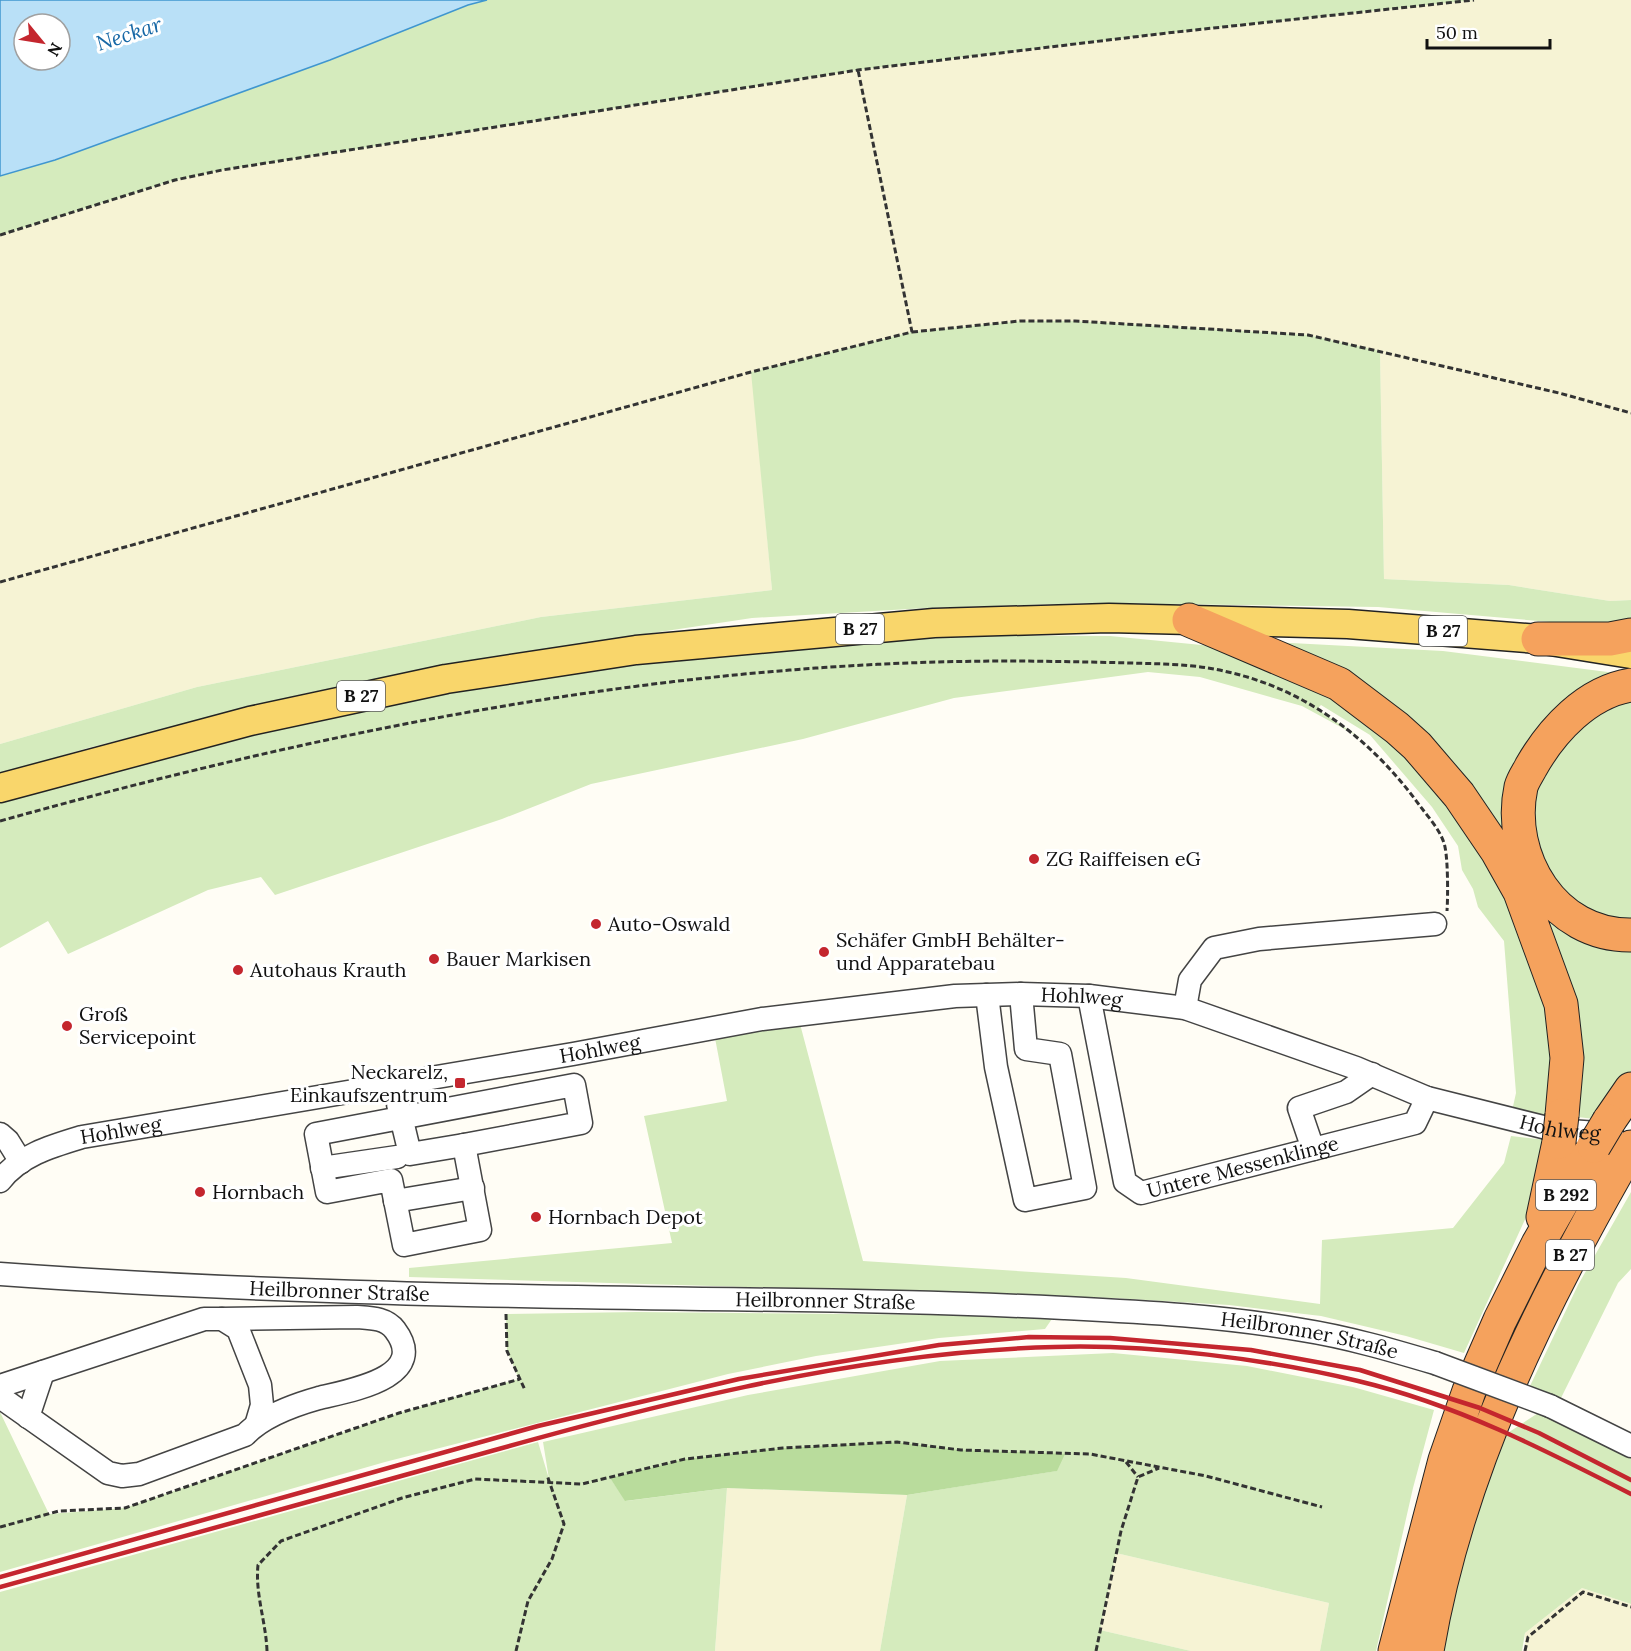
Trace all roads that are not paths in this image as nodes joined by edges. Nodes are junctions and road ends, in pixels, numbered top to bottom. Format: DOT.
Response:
graph roads {
  1 [pos="1189,620"];
  2 [pos="1631,635"];
  3 [pos="1538,639"];
  4 [pos="1631,654"];
  5 [pos="1631,685"];
  6 [pos="0,788"];
  7 [pos="1435,924"];
  8 [pos="1631,935"];
  9 [pos="1021,994"];
  10 [pos="987,995"];
  11 [pos="1089,996"];
  12 [pos="1185,1008"];
  13 [pos="573,1054"];
  14 [pos="1372,1074"];
  15 [pos="393,1085"];
  16 [pos="574,1085"];
  17 [pos="1631,1089"];
  18 [pos="1427,1098"];
  19 [pos="403,1118"];
  20 [pos="0,1134"];
  21 [pos="1619,1139"];
  22 [pos="464,1145"];
  23 [pos="1313,1149"];
  24 [pos="404,1156"];
  25 [pos="21,1162"];
  26 [pos="322,1168"];
  27 [pos="0,1181"];
  28 [pos="472,1188"];
  29 [pos="393,1190"];
  30 [pos="1538,1244"];
  31 [pos="0,1274"];
  32 [pos="222,1319"];
  33 [pos="43,1372"];
  34 [pos="0,1386"];
  35 [pos="0,1397"];
  36 [pos="28,1417"];
  37 [pos="257,1422"];
  38 [pos="1631,1446"];
  39 [pos="1395,1651"];
  40 [pos="1427,1651"];
  1 -- 3 [label="main road, B 27"];
  1 -- 6 [label="main road, B 27"];
  1 -- 30 [label="highway"];
  2 -- 3 [label="highway"];
  3 -- 4 [label="main road, B 27"];
  5 -- 8 [label="highway"];
  7 -- 12 [label="street"];
  9 -- 10 [label="street, Hohlweg"];
  9 -- 10 [label="street"];
  9 -- 11 [label="street, Hohlweg"];
  10 -- 13 [label="street, Hohlweg"];
  11 -- 12 [label="street, Hohlweg"];
  11 -- 23 [label="street, Untere Messenklinge"];
  12 -- 14 [label="street, Hohlweg"];
  13 -- 15 [label="street, Hohlweg"];
  13 -- 16 [label="street"];
  14 -- 18 [label="street, Hohlweg"];
  14 -- 23 [label="street"];
  15 -- 19 [label="street"];
  15 -- 25 [label="street, Hohlweg"];
  16 -- 19 [label="street"];
  16 -- 22 [label="street"];
  17 -- 21 [label="highway, B 292"];
  18 -- 21 [label="street, Hohlweg"];
  18 -- 23 [label="street, Untere Messenklinge"];
  19 -- 24 [label="street"];
  19 -- 26 [label="street"];
  20 -- 25 [label="street"];
  21 -- 30 [label="highway, B 292"];
  21 -- 40 [label="highway, B 27"];
  22 -- 24 [label="street"];
  22 -- 28 [label="street"];
  24 -- 26 [label="street"];
  24 -- 29 [label="street"];
  25 -- 27 [label="street, Hohlweg"];
  26 -- 29 [label="street"];
  28 -- 29 [label="street"];
  28 -- 29 [label="street"];
  30 -- 39 [label="highway, B 27"];
  31 -- 38 [label="street, Heilbronner Straße, bridge"];
  32 -- 33 [label="street"];
  32 -- 37 [label="street"];
  32 -- 37 [label="street"];
  33 -- 34 [label="street"];
  33 -- 36 [label="street"];
  35 -- 36 [label="street"];
  36 -- 37 [label="street"];
}
